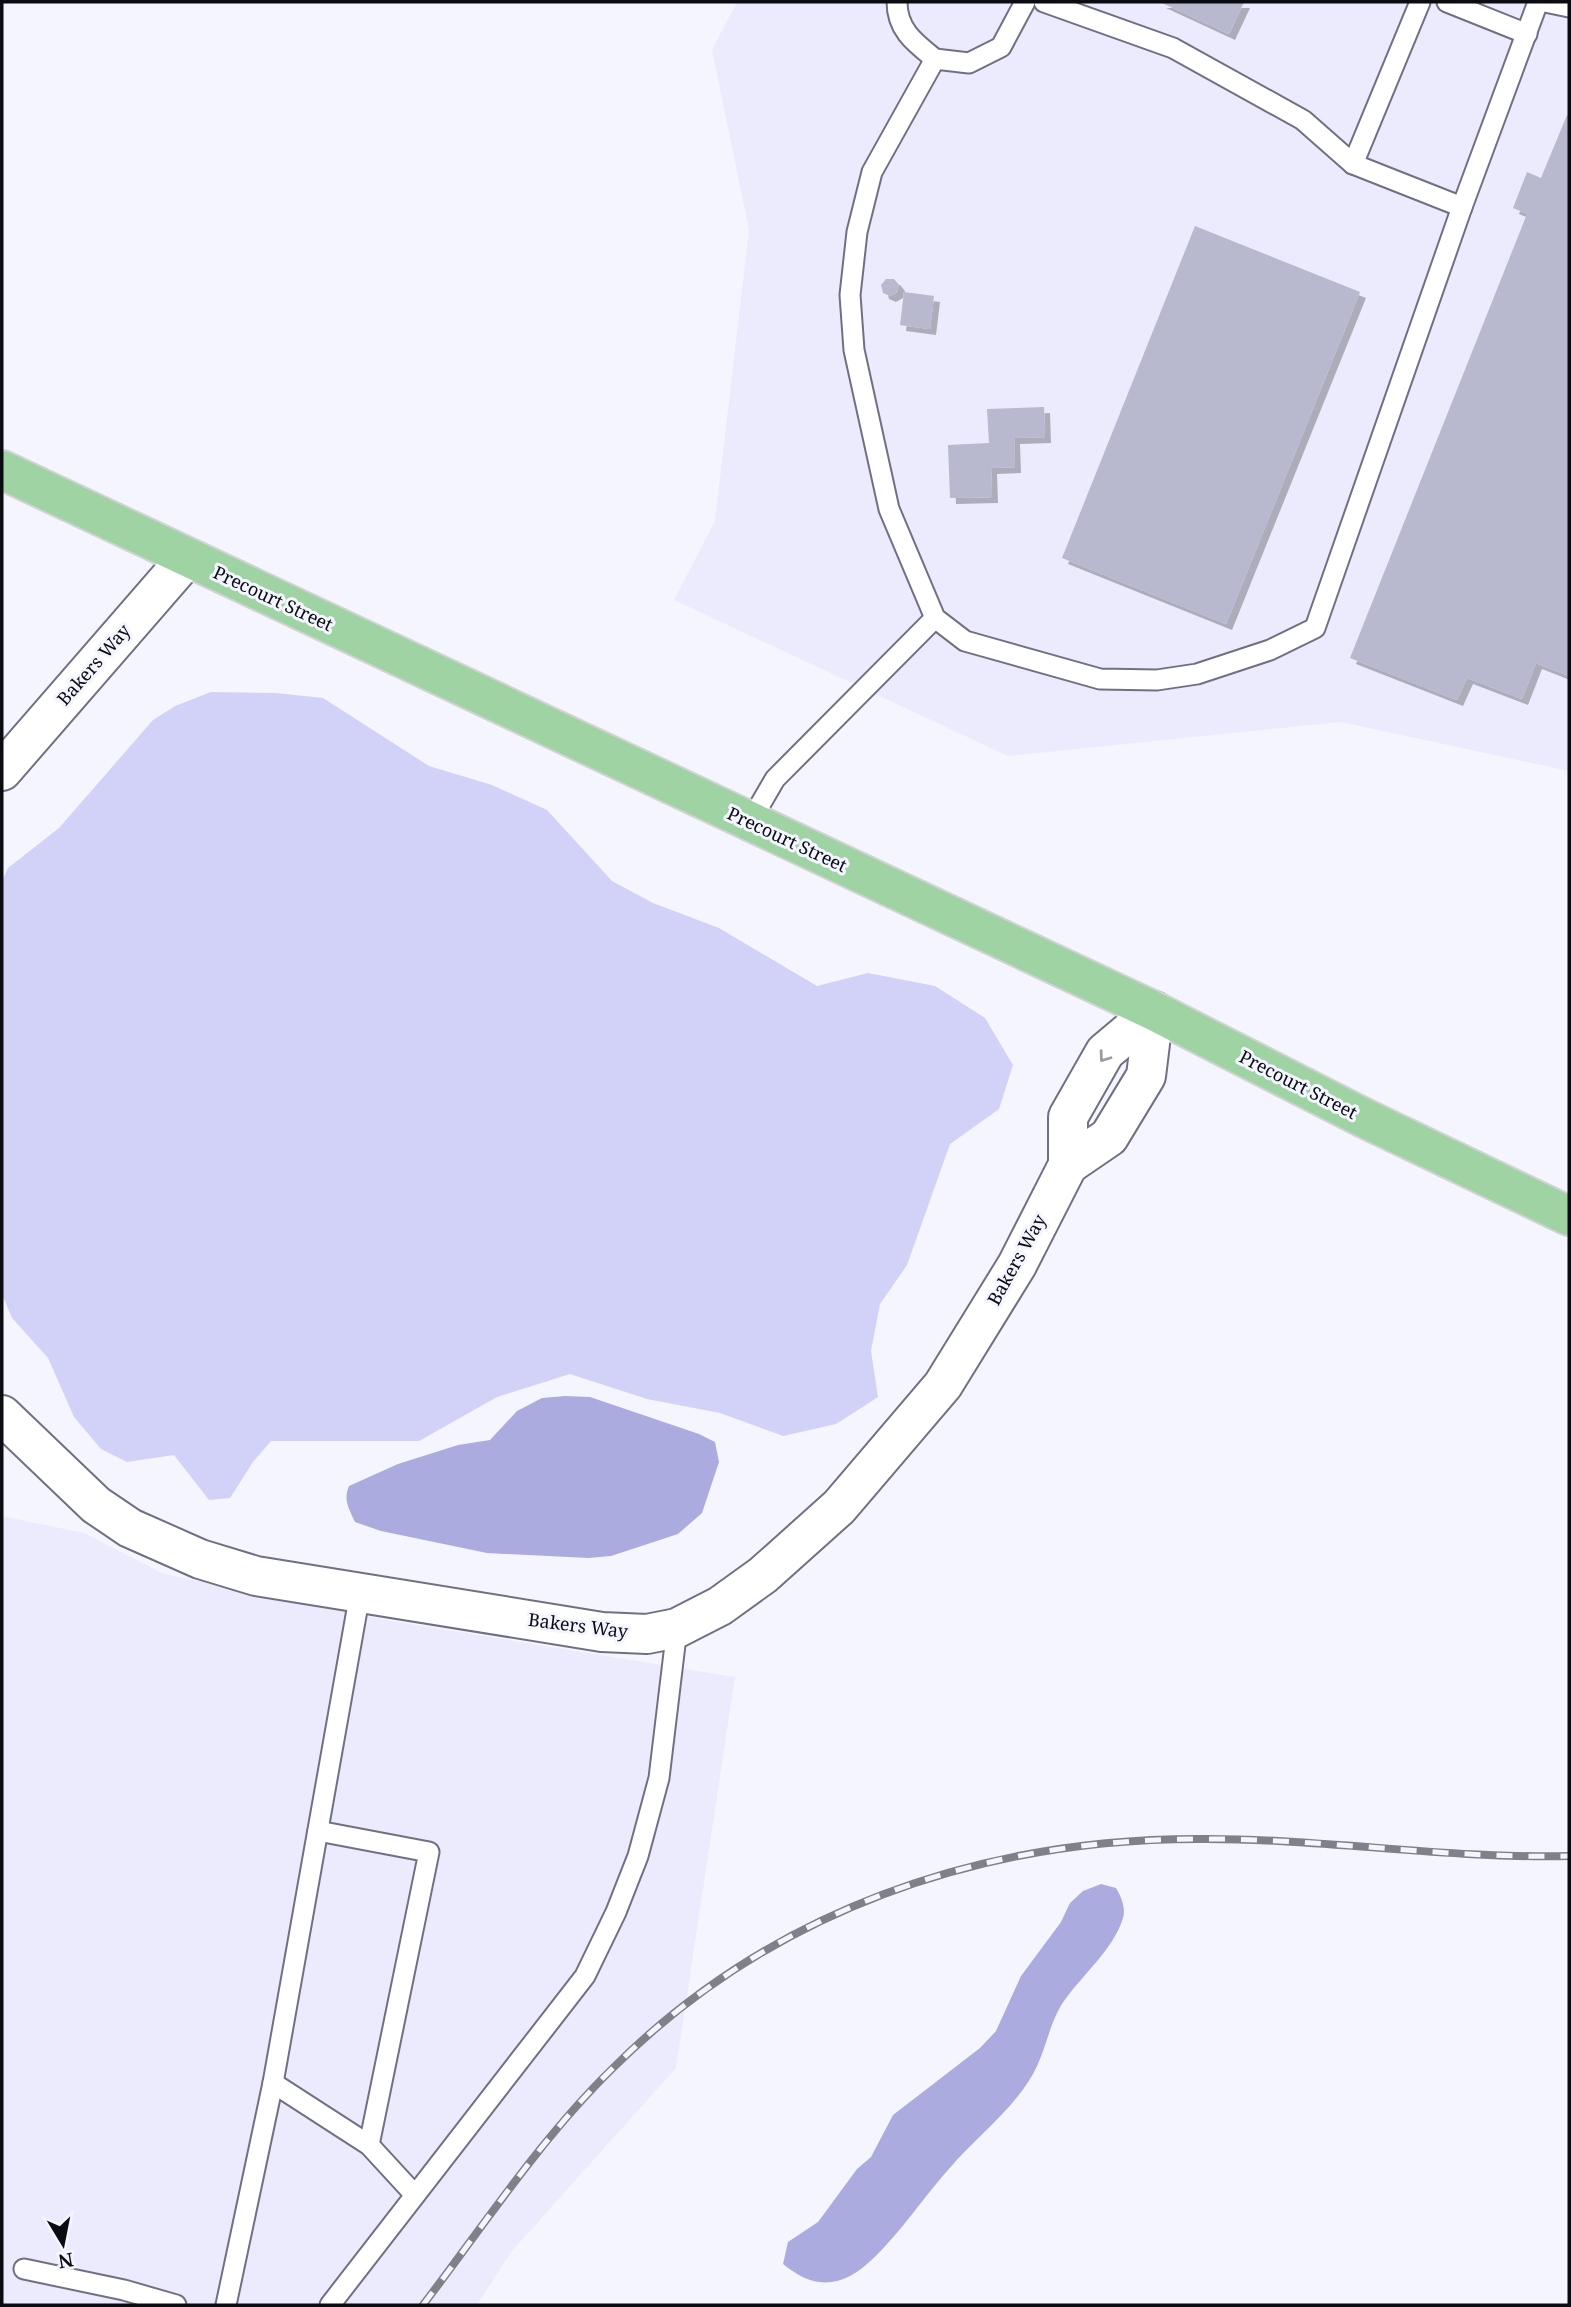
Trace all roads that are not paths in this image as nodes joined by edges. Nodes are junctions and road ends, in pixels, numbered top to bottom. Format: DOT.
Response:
graph roads {
  1 [pos="897,2"];
  2 [pos="1025,2"];
  3 [pos="1044,2"];
  4 [pos="1420,2"];
  5 [pos="1447,2"];
  6 [pos="1538,2"];
  7 [pos="1545,2"];
  8 [pos="1569,7"];
  9 [pos="1527,33"];
  10 [pos="935,59"];
  11 [pos="1353,164"];
  12 [pos="1462,207"];
  13 [pos="2,470"];
  14 [pos="187,558"];
  15 [pos="935,618"];
  16 [pos="2,771"];
  17 [pos="750,822"];
  18 [pos="1154,1011"];
  19 [pos="1569,1216"];
  20 [pos="5,1424"];
  21 [pos="359,1593"];
  22 [pos="677,1628"];
  23 [pos="318,1831"];
  24 [pos="273,2083"];
  25 [pos="369,2145"];
  26 [pos="415,2195"];
  27 [pos="24,2269"];
  28 [pos="176,2305"];
  29 [pos="226,2305"];
  30 [pos="330,2305"];
  1 -- 10 [label="lane"];
  2 -- 10 [label="lane"];
  3 -- 11 [label="lane"];
  4 -- 11 [label="lane"];
  5 -- 9 [label="lane"];
  6 -- 9 [label="lane"];
  7 -- 8 [label="lane"];
  9 -- 12 [label="lane"];
  10 -- 15 [label="lane"];
  11 -- 12 [label="lane"];
  12 -- 15 [label="lane"];
  13 -- 14 [label="main road, Precourt Street"];
  14 -- 16 [label="street, Bakers Way"];
  14 -- 17 [label="main road, Precourt Street"];
  15 -- 17 [label="lane"];
  17 -- 18 [label="main road, Precourt Street"];
  18 -- 19 [label="main road, Precourt Street"];
  18 -- 22 [label="street, Bakers Way"];
  20 -- 21 [label="street, Bakers Way"];
  21 -- 22 [label="street, Bakers Way"];
  21 -- 23 [label="lane"];
  22 -- 26 [label="lane"];
  23 -- 24 [label="lane"];
  23 -- 25 [label="lane"];
  24 -- 25 [label="lane"];
  24 -- 29 [label="lane"];
  25 -- 26 [label="lane"];
  26 -- 30 [label="lane"];
  27 -- 28 [label="lane"];
}
